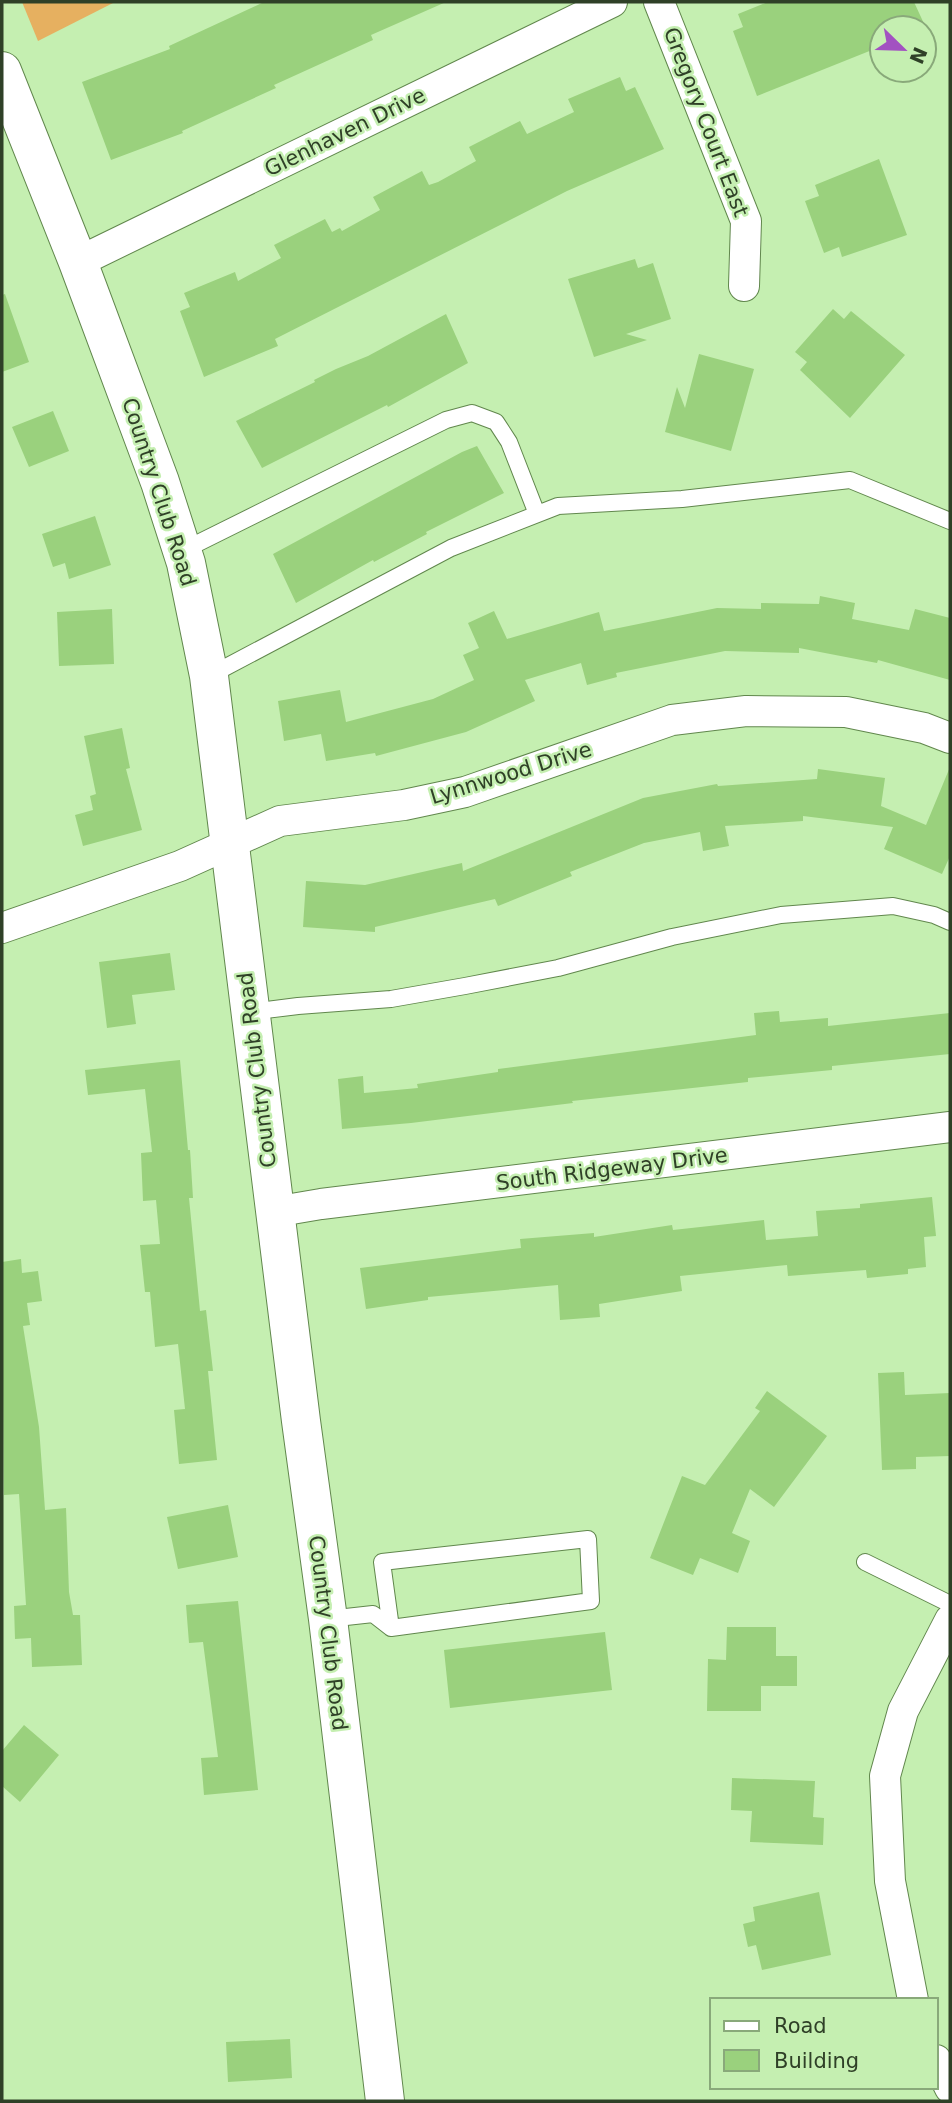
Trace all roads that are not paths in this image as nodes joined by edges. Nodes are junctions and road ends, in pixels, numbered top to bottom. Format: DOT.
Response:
graph roads {
  1 [pos="612,2"];
  2 [pos="659,2"];
  3 [pos="2,71"];
  4 [pos="78,262"];
  5 [pos="744,286"];
  6 [pos="537,514"];
  7 [pos="950,521"];
  8 [pos="182,551"];
  9 [pos="209,676"];
  10 [pos="950,738"];
  11 [pos="229,845"];
  12 [pos="950,922"];
  13 [pos="2,928"];
  14 [pos="250,1012"];
  15 [pos="950,1127"];
  16 [pos="274,1212"];
  17 [pos="866,1562"];
  18 [pos="950,1604"];
  19 [pos="328,1619"];
  20 [pos="950,1619"];
  21 [pos="391,1628"];
  22 [pos="913,1998"];
  23 [pos="938,2064"];
  24 [pos="950,2088"];
  25 [pos="385,2101"];
  1 -- 4 [label="street, Glenhaven Drive"];
  2 -- 5 [label="street, Gregory Court East"];
  3 -- 4 [label="main road, Country Club Road"];
  4 -- 8 [label="main road, Country Club Road"];
  6 -- 7 [label="lane"];
  6 -- 8 [label="lane"];
  6 -- 9 [label="lane"];
  8 -- 9 [label="main road, Country Club Road"];
  9 -- 11 [label="main road, Country Club Road"];
  10 -- 11 [label="street, Lynnwood Drive"];
  11 -- 13 [label="street, Lynnwood Drive"];
  11 -- 14 [label="main road, Country Club Road"];
  12 -- 14 [label="lane"];
  14 -- 16 [label="main road, Country Club Road"];
  15 -- 16 [label="street, South Ridgeway Drive"];
  16 -- 19 [label="main road, Country Club Road"];
  17 -- 18 [label="lane"];
  19 -- 21 [label="lane"];
  19 -- 25 [label="main road, Country Club Road"];
  20 -- 22 [label="street"];
  21 -- 21 [label="lane"];
  23 -- 24 [label="street"];
}
